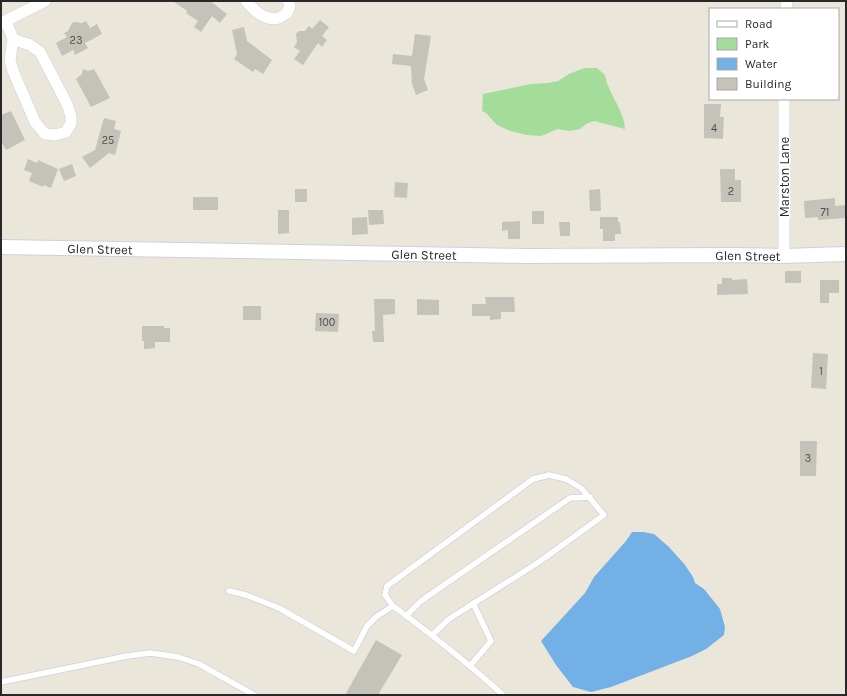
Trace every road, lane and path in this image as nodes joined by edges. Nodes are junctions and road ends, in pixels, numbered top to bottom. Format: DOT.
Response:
graph roads {
  1 [pos="45,1"];
  2 [pos="288,1"];
  3 [pos="248,2"];
  4 [pos="3,22"];
  5 [pos="13,39"];
  6 [pos="784,100"];
  7 [pos="1,247"];
  8 [pos="846,254"];
  9 [pos="784,256"];
  10 [pos="590,497"];
  11 [pos="229,591"];
  12 [pos="474,604"];
  13 [pos="393,606"];
  14 [pos="406,616"];
  15 [pos="432,635"];
  16 [pos="470,666"];
  17 [pos="1,682"];
  18 [pos="254,695"];
  19 [pos="503,695"];
  1 -- 4 [label="street"];
  2 -- 3 [label="street"];
  4 -- 5 [label="street"];
  5 -- 5 [label="street"];
  6 -- 9 [label="street, Marston Lane"];
  7 -- 9 [label="street, Glen Street"];
  8 -- 9 [label="street, Glen Street"];
  10 -- 12 [label="lane"];
  10 -- 13 [label="lane"];
  10 -- 14 [label="lane"];
  11 -- 13 [label="lane"];
  12 -- 15 [label="lane"];
  12 -- 16 [label="lane"];
  13 -- 14 [label="lane"];
  14 -- 15 [label="lane"];
  15 -- 16 [label="lane"];
  16 -- 19 [label="lane"];
  17 -- 18 [label="lane"];
}
